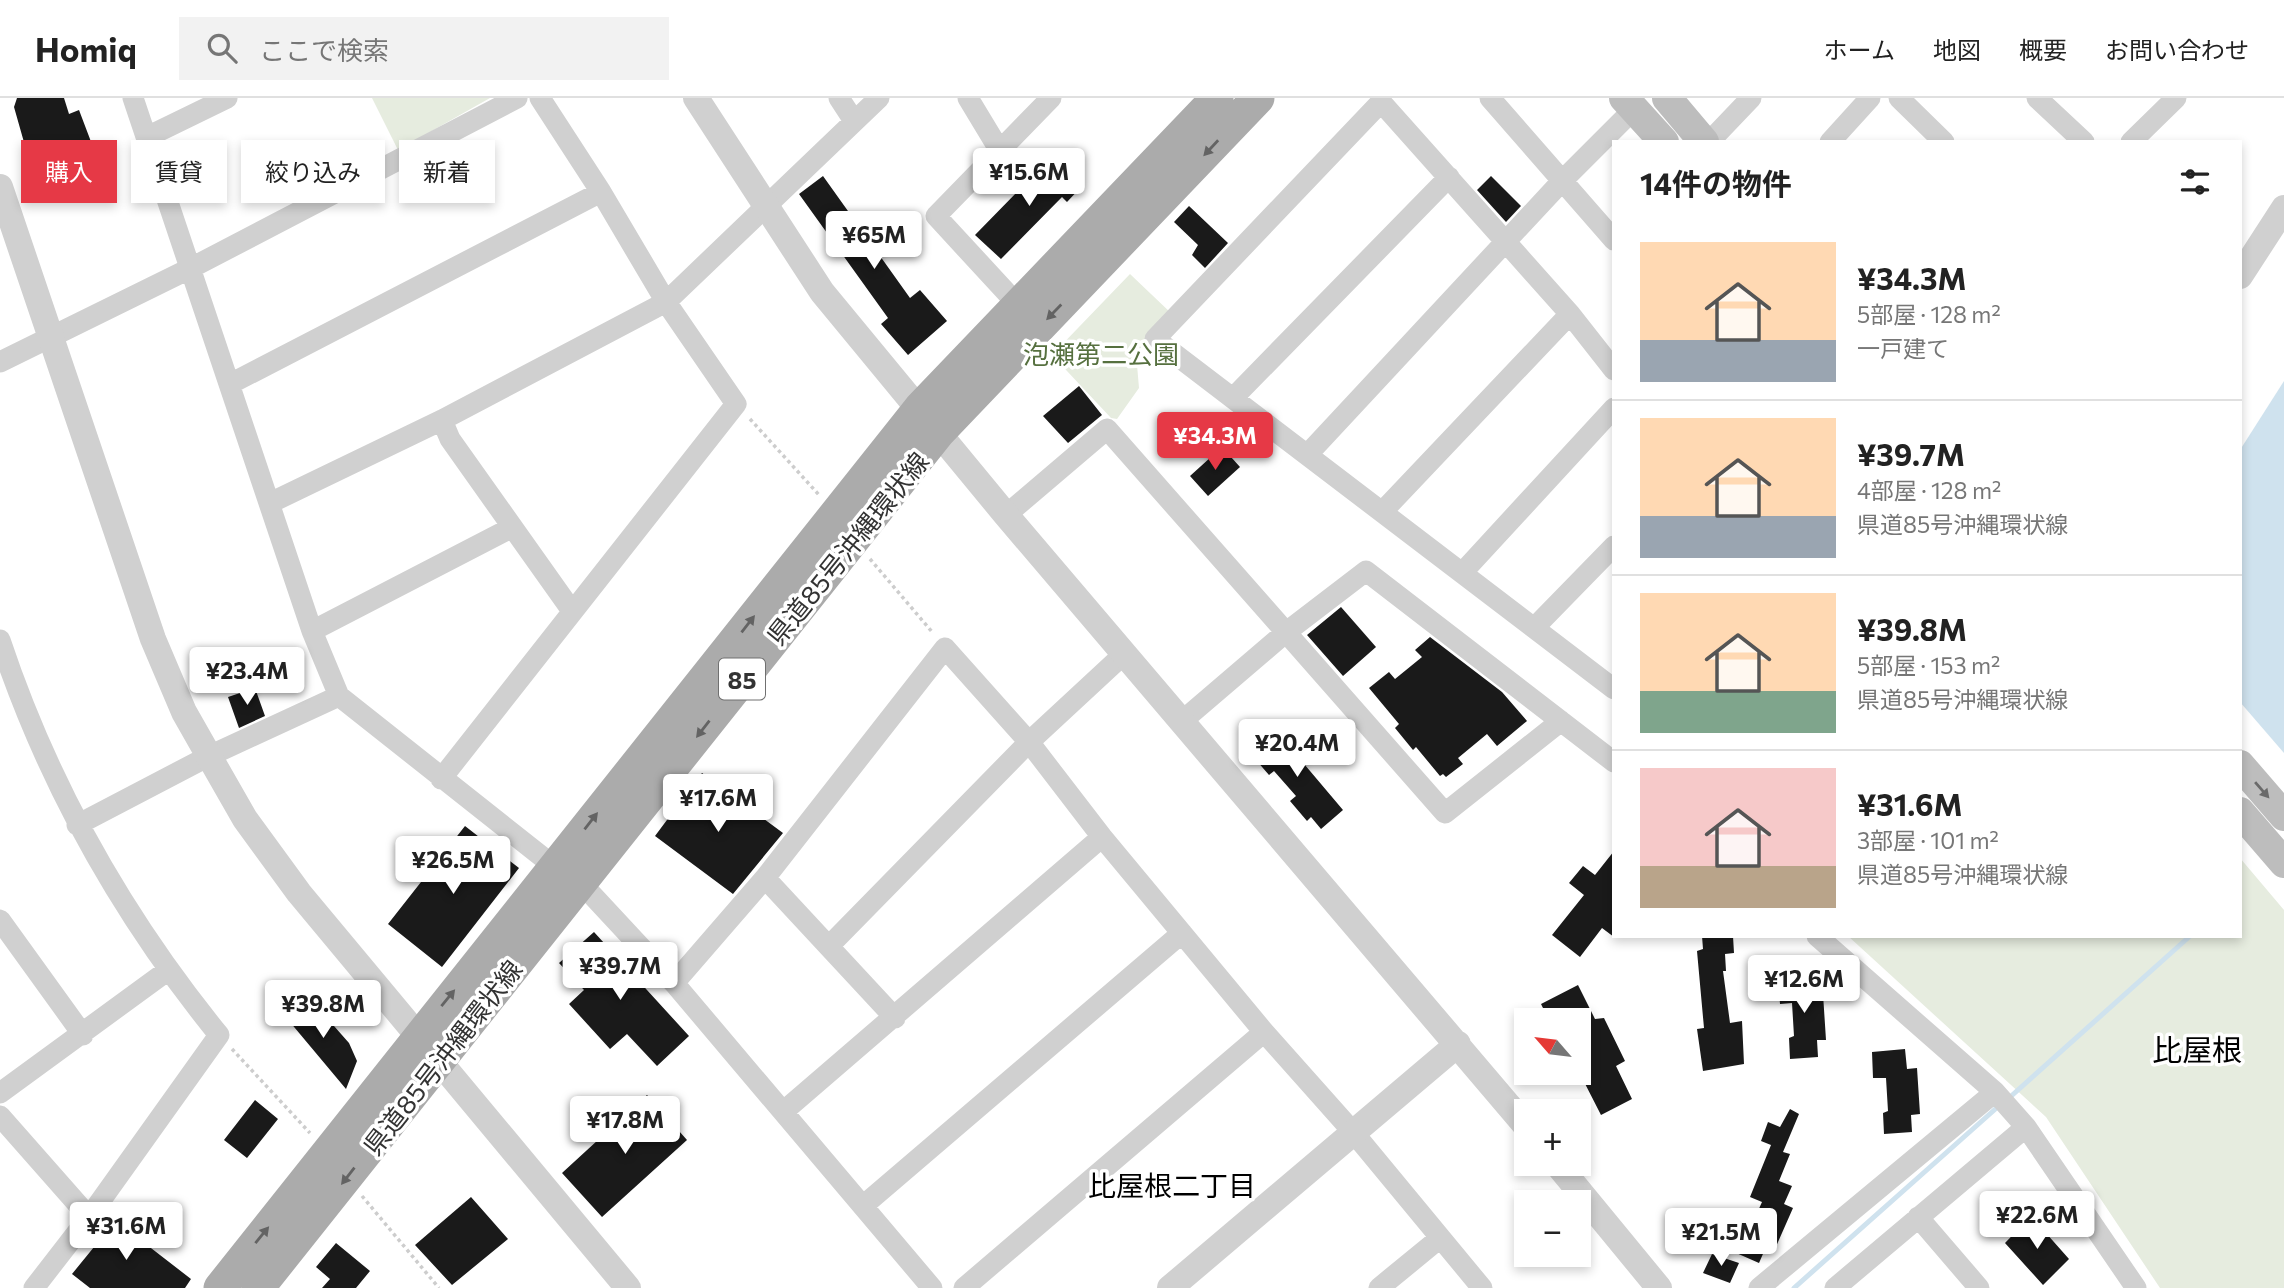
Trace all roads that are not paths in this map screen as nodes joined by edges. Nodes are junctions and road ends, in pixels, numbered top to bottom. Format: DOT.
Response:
graph roads {
  1 [pos="132,98"];
  2 [pos="227,98"];
  3 [pos="517,98"];
  4 [pos="540,98"];
  5 [pos="696,98"];
  6 [pos="839,98"];
  7 [pos="878,98"];
  8 [pos="968,98"];
  9 [pos="1051,98"];
  10 [pos="1217,98"];
  11 [pos="1258,98"];
  12 [pos="1490,98"];
  13 [pos="1667,98"];
  14 [pos="1751,98"];
  15 [pos="1870,98"];
  16 [pos="1899,98"];
  17 [pos="2036,98"];
  18 [pos="2176,98"];
  19 [pos="1629,104"];
  20 [pos="854,121"];
  21 [pos="147,137"];
  22 [pos="1662,140"];
  23 [pos="1704,140"];
  24 [pos="1708,140"];
  25 [pos="1832,140"];
  26 [pos="1942,140"];
  27 [pos="2082,140"];
  28 [pos="2133,140"];
  29 [pos="1000,151"];
  30 [pos="1449,177"];
  31 [pos="1562,181"];
  32 [pos="0,187"];
  33 [pos="601,192"];
  34 [pos="764,206"];
  35 [pos="2284,208"];
  36 [pos="1612,238"];
  37 [pos="1506,241"];
  38 [pos="191,268"];
  39 [pos="2242,273"];
  40 [pos="666,302"];
  41 [pos="1018,305"];
  42 [pos="1570,314"];
  43 [pos="50,336"];
  44 [pos="0,362"];
  45 [pos="1612,367"];
  46 [pos="230,384"];
  47 [pos="1233,398"];
  48 [pos="1612,410"];
  49 [pos="442,420"];
  50 [pos="930,420"];
  51 [pos="1307,455"];
  52 [pos="270,503"];
  53 [pos="1383,511"];
  54 [pos="1006,514"];
  55 [pos="511,528"];
  56 [pos="1612,548"];
  57 [pos="1462,572"];
  58 [pos="572,611"];
  59 [pos="1534,628"];
  60 [pos="312,631"];
  61 [pos="1284,633"];
  62 [pos="1,644"];
  63 [pos="1125,653"];
  64 [pos="1612,686"];
  65 [pos="339,696"];
  66 [pos="1561,721"];
  67 [pos="1181,722"];
  68 [pos="1029,742"];
  69 [pos="209,756"];
  70 [pos="1612,760"];
  71 [pos="2242,767"];
  72 [pos="441,779"];
  73 [pos="2242,814"];
  74 [pos="2284,816"];
  75 [pos="78,825"];
  76 [pos="1102,837"];
  77 [pos="2284,863"];
  78 [pos="568,875"];
  79 [pos="765,878"];
  80 [pos="0,920"];
  81 [pos="1182,933"];
  82 [pos="1818,938"];
  83 [pos="829,946"];
  84 [pos="167,971"];
  85 [pos="674,983"];
  86 [pos="895,1018"];
  87 [pos="1264,1032"];
  88 [pos="83,1035"];
  89 [pos="1458,1044"];
  90 [pos="427,1050"];
  91 [pos="1995,1092"];
  92 [pos="0,1093"];
  93 [pos="784,1111"];
  94 [pos="1514,1112"];
  95 [pos="0,1116"];
  96 [pos="2026,1127"];
  97 [pos="1353,1132"];
  98 [pos="337,1165"];
  99 [pos="1567,1176"];
  100 [pos="864,1205"];
  101 [pos="89,1217"];
  102 [pos="1918,1217"];
  103 [pos="1440,1238"];
  104 [pos="34,1288"];
  105 [pos="219,1288"];
  106 [pos="258,1288"];
  107 [pos="628,1288"];
  108 [pos="932,1288"];
  109 [pos="964,1288"];
  110 [pos="1170,1288"];
  111 [pos="1379,1288"];
  112 [pos="1482,1288"];
  113 [pos="1659,1288"];
  114 [pos="1759,1288"];
  115 [pos="1835,1288"];
  116 [pos="1979,1288"];
  117 [pos="2136,1288"];
  1 -- 21 [label="street"];
  2 -- 21 [label="street"];
  3 -- 38 [label="street"];
  4 -- 33 [label="street"];
  5 -- 34 [label="street"];
  6 -- 20 [label="street"];
  7 -- 20 [label="street"];
  8 -- 29 [label="street"];
  9 -- 29 [label="street"];
  10 -- 41 [label="main road, 県道85号沖縄環状線 / 85"];
  11 -- 50 [label="main road, 県道85号沖縄環状線 / 85, one-way"];
  12 -- 31 [label="street"];
  13 -- 23 [label="main road"];
  14 -- 24 [label="street"];
  15 -- 25 [label="street"];
  16 -- 26 [label="street"];
  17 -- 27 [label="street"];
  18 -- 28 [label="street"];
  19 -- 22 [label="main road"];
  19 -- 31 [label="street"];
  20 -- 34 [label="street"];
  21 -- 38 [label="street"];
  29 -- 41 [label="street"];
  30 -- 37 [label="street"];
  30 -- 47 [label="street"];
  30 -- 47 [label="street"];
  31 -- 36 [label="street"];
  31 -- 37 [label="street"];
  32 -- 43 [label="street"];
  33 -- 40 [label="street"];
  33 -- 46 [label="street"];
  34 -- 40 [label="street"];
  34 -- 50 [label="street"];
  35 -- 39 [label="street"];
  37 -- 42 [label="street"];
  37 -- 51 [label="street"];
  38 -- 43 [label="street"];
  38 -- 46 [label="street"];
  40 -- 49 [label="street"];
  40 -- 58 [label="street"];
  41 -- 50 [label="main road, 県道85号沖縄環状線 / 85"];
  42 -- 45 [label="street"];
  42 -- 53 [label="street"];
  43 -- 44 [label="street"];
  43 -- 69 [label="street"];
  46 -- 52 [label="street"];
  47 -- 51 [label="street"];
  48 -- 57 [label="street"];
  49 -- 52 [label="street"];
  49 -- 55 [label="street"];
  50 -- 54 [label="street"];
  50 -- 78 [label="main road, 県道85号沖縄環状線 / 85"];
  51 -- 53 [label="street"];
  52 -- 60 [label="street"];
  53 -- 57 [label="street"];
  54 -- 61 [label="street"];
  54 -- 63 [label="street"];
  55 -- 58 [label="street"];
  55 -- 60 [label="street"];
  56 -- 59 [label="street"];
  57 -- 59 [label="street"];
  58 -- 72 [label="street"];
  59 -- 64 [label="street"];
  60 -- 65 [label="street"];
  61 -- 66 [label="street"];
  61 -- 66 [label="street"];
  61 -- 67 [label="street"];
  62 -- 75 [label="street"];
  63 -- 67 [label="street"];
  63 -- 68 [label="street"];
  65 -- 69 [label="street"];
  65 -- 72 [label="street"];
  66 -- 70 [label="street"];
  67 -- 89 [label="street"];
  68 -- 76 [label="street"];
  68 -- 79 [label="street"];
  68 -- 83 [label="street"];
  69 -- 75 [label="street"];
  69 -- 90 [label="street"];
  71 -- 74 [label="main road, one-way"];
  72 -- 78 [label="street"];
  73 -- 77 [label="main road"];
  75 -- 84 [label="street"];
  76 -- 81 [label="street"];
  76 -- 86 [label="street"];
  78 -- 85 [label="street"];
  78 -- 90 [label="main road, 県道85号沖縄環状線 / 85"];
  79 -- 83 [label="street"];
  79 -- 85 [label="street"];
  80 -- 88 [label="street"];
  81 -- 87 [label="street"];
  81 -- 100 [label="street"];
  82 -- 91 [label="street"];
  83 -- 86 [label="street"];
  84 -- 88 [label="street"];
  84 -- 101 [label="street"];
  85 -- 93 [label="street"];
  86 -- 93 [label="street"];
  87 -- 97 [label="street"];
  87 -- 109 [label="street"];
  88 -- 92 [label="street"];
  89 -- 94 [label="street"];
  89 -- 97 [label="street"];
  90 -- 98 [label="main road, 県道85号沖縄環状線 / 85"];
  90 -- 107 [label="street"];
  91 -- 96 [label="street"];
  91 -- 114 [label="street"];
  93 -- 100 [label="street"];
  95 -- 101 [label="street"];
  96 -- 102 [label="street"];
  96 -- 117 [label="street"];
  97 -- 103 [label="street"];
  97 -- 110 [label="street"];
  105 -- 98 [label="main road, 県道85号沖縄環状線 / 85, one-way"];
  98 -- 106 [label="main road, 県道85号沖縄環状線 / 85, one-way"];
  99 -- 113 [label="street"];
  100 -- 108 [label="street"];
  101 -- 104 [label="street"];
  102 -- 115 [label="street"];
  102 -- 116 [label="street"];
  103 -- 111 [label="street"];
  103 -- 112 [label="street"];
}
